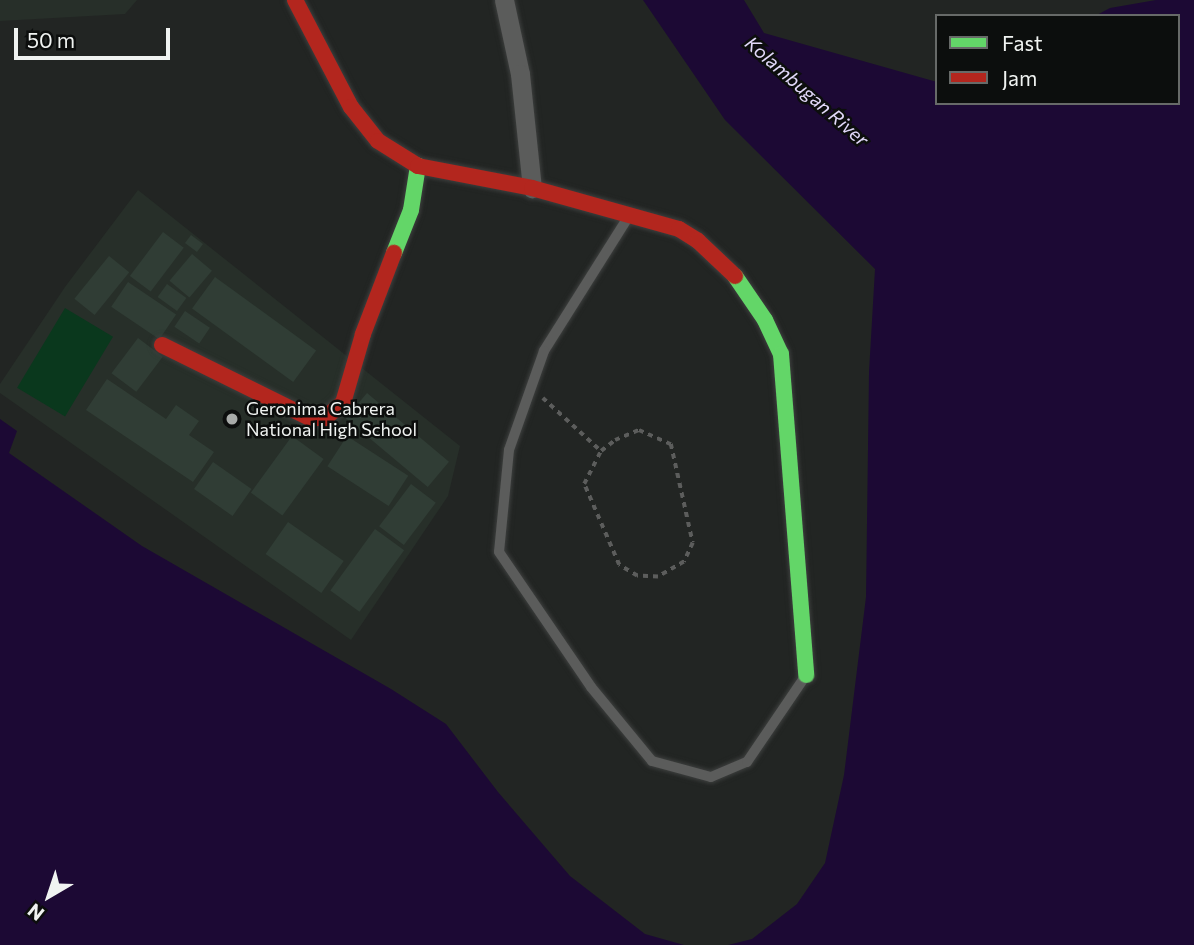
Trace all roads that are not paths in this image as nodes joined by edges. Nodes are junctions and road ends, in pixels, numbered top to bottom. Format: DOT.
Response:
graph roads {
  1 [pos="295,0"];
  2 [pos="503,0"];
  3 [pos="418,166"];
  4 [pos="532,188"];
  5 [pos="629,215"];
  6 [pos="162,345"];
  7 [pos="806,675"];
  1 -- 3 [label="street"];
  2 -- 4 [label="street"];
  3 -- 4 [label="street"];
  3 -- 6 [label="street"];
  4 -- 5 [label="street"];
  5 -- 7 [label="street"];
  5 -- 7 [label="lane"];
}
